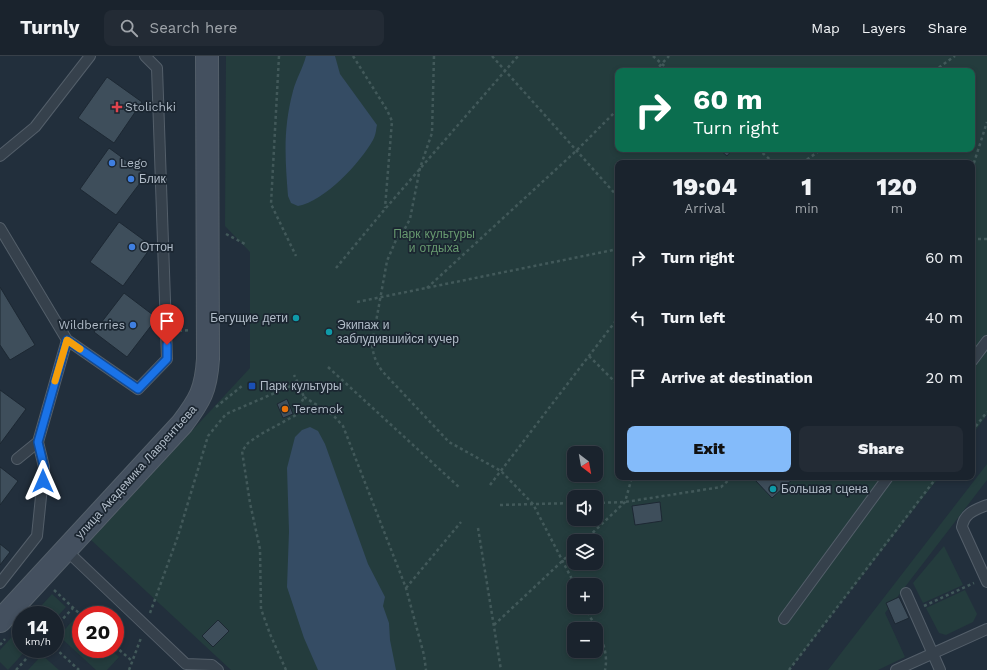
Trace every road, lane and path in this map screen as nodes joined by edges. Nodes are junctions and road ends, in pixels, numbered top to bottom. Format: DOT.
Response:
graph roads {
  1 [pos="90,56"];
  2 [pos="145,56"];
  3 [pos="207,56"];
  4 [pos="279,56"];
  5 [pos="352,56"];
  6 [pos="434,56"];
  7 [pos="492,56"];
  8 [pos="518,56"];
  9 [pos="653,56"];
  10 [pos="669,56"];
  11 [pos="955,56"];
  12 [pos="662,64"];
  13 [pos="658,68"];
  14 [pos="667,68"];
  15 [pos="938,68"];
  16 [pos="506,71"];
  17 [pos="615,112"];
  18 [pos="987,122"];
  19 [pos="576,151"];
  20 [pos="761,152"];
  21 [pos="818,152"];
  22 [pos="0,156"];
  23 [pos="771,160"];
  24 [pos="806,160"];
  25 [pos="975,160"];
  26 [pos="420,168"];
  27 [pos="615,193"];
  28 [pos="385,209"];
  29 [pos="0,228"];
  30 [pos="975,239"];
  31 [pos="987,239"];
  32 [pos="615,250"];
  33 [pos="296,256"];
  34 [pos="336,268"];
  35 [pos="427,288"];
  36 [pos="380,297"];
  37 [pos="357,302"];
  38 [pos="615,322"];
  39 [pos="67,340"];
  40 [pos="987,341"];
  41 [pos="589,356"];
  42 [pos="975,357"];
  43 [pos="328,367"];
  44 [pos="294,375"];
  45 [pos="615,382"];
  46 [pos="298,383"];
  47 [pos="304,397"];
  48 [pos="987,412"];
  49 [pos="975,427"];
  50 [pos="38,442"];
  51 [pos="17,459"];
  52 [pos="501,471"];
  53 [pos="631,480"];
  54 [pos="729,480"];
  55 [pos="935,480"];
  56 [pos="885,481"];
  57 [pos="490,485"];
  58 [pos="460,488"];
  59 [pos="987,499"];
  60 [pos="625,502"];
  61 [pos="603,503"];
  62 [pos="533,504"];
  63 [pos="567,504"];
  64 [pos="500,505"];
  65 [pos="983,506"];
  66 [pos="461,522"];
  67 [pos="478,528"];
  68 [pos="591,534"];
  69 [pos="66,550"];
  70 [pos="567,557"];
  71 [pos="563,561"];
  72 [pos="571,578"];
  73 [pos="986,580"];
  74 [pos="0,583"];
  75 [pos="53,588"];
  76 [pos="406,588"];
  77 [pos="906,593"];
  78 [pos="72,607"];
  79 [pos="72,609"];
  80 [pos="914,611"];
  81 [pos="588,614"];
  82 [pos="64,618"];
  83 [pos="784,619"];
  84 [pos="0,621"];
  85 [pos="146,625"];
  86 [pos="494,626"];
  87 [pos="987,629"];
  88 [pos="933,653"];
  89 [pos="124,654"];
  90 [pos="64,656"];
  91 [pos="27,658"];
  92 [pos="132,662"];
  93 [pos="909,667"];
  94 [pos="16,670"];
  95 [pos="79,670"];
  96 [pos="129,670"];
  97 [pos="218,670"];
  98 [pos="286,670"];
  99 [pos="426,670"];
  100 [pos="501,670"];
  101 [pos="605,670"];
  102 [pos="789,670"];
  103 [pos="896,670"];
  104 [pos="940,670"];
  1 -- 22 [label="lane"];
  2 -- 39 [label="lane"];
  3 -- 69 [label="street, улица Академика Лаврентьева"];
  4 -- 33 [label="path"];
  5 -- 28 [label="path"];
  6 -- 26 [label="path"];
  7 -- 16 [label="path"];
  8 -- 16 [label="path"];
  9 -- 12 [label="path"];
  10 -- 12 [label="path"];
  11 -- 15 [label="path"];
  12 -- 13 [label="path"];
  12 -- 14 [label="path"];
  16 -- 19 [label="path"];
  16 -- 26 [label="path"];
  17 -- 19 [label="path"];
  18 -- 25 [label="path"];
  19 -- 27 [label="path"];
  19 -- 35 [label="path"];
  20 -- 23 [label="path"];
  21 -- 24 [label="path"];
  26 -- 28 [label="path"];
  26 -- 36 [label="path"];
  28 -- 34 [label="path"];
  29 -- 39 [label="lane"];
  30 -- 31 [label="path"];
  32 -- 35 [label="path"];
  35 -- 36 [label="path"];
  36 -- 37 [label="path"];
  36 -- 52 [label="path"];
  38 -- 41 [label="path"];
  39 -- 50 [label="lane"];
  40 -- 42 [label="lane"];
  41 -- 45 [label="path"];
  41 -- 52 [label="path"];
  43 -- 58 [label="path"];
  44 -- 46 [label="path"];
  46 -- 47 [label="path"];
  46 -- 85 [label="path"];
  47 -- 76 [label="path"];
  47 -- 98 [label="path"];
  48 -- 49 [label="path"];
  50 -- 51 [label="lane"];
  50 -- 74 [label="lane"];
  52 -- 57 [label="path"];
  52 -- 62 [label="path"];
  53 -- 60 [label="path"];
  54 -- 60 [label="path"];
  55 -- 102 [label="path"];
  56 -- 83 [label="lane"];
  59 -- 65 [label="lane"];
  60 -- 61 [label="path"];
  60 -- 68 [label="path"];
  62 -- 63 [label="path"];
  62 -- 64 [label="path"];
  62 -- 71 [label="path"];
  65 -- 73 [label="lane"];
  66 -- 76 [label="path"];
  67 -- 86 [label="path"];
  69 -- 84 [label="street, улица Академика Лаврентьева"];
  69 -- 85 [label="lane"];
  70 -- 71 [label="path"];
  71 -- 72 [label="path"];
  71 -- 86 [label="path"];
  73 -- 80 [label="path"];
  75 -- 78 [label="path"];
  76 -- 99 [label="path"];
  77 -- 80 [label="lane"];
  79 -- 82 [label="path"];
  80 -- 88 [label="lane"];
  81 -- 101 [label="path"];
  85 -- 92 [label="path"];
  85 -- 97 [label="lane"];
  86 -- 100 [label="path"];
  87 -- 88 [label="lane"];
  88 -- 93 [label="lane"];
  88 -- 104 [label="lane"];
  89 -- 92 [label="path"];
  90 -- 95 [label="path"];
  91 -- 94 [label="path"];
  92 -- 96 [label="path"];
  93 -- 103 [label="lane"];
}
